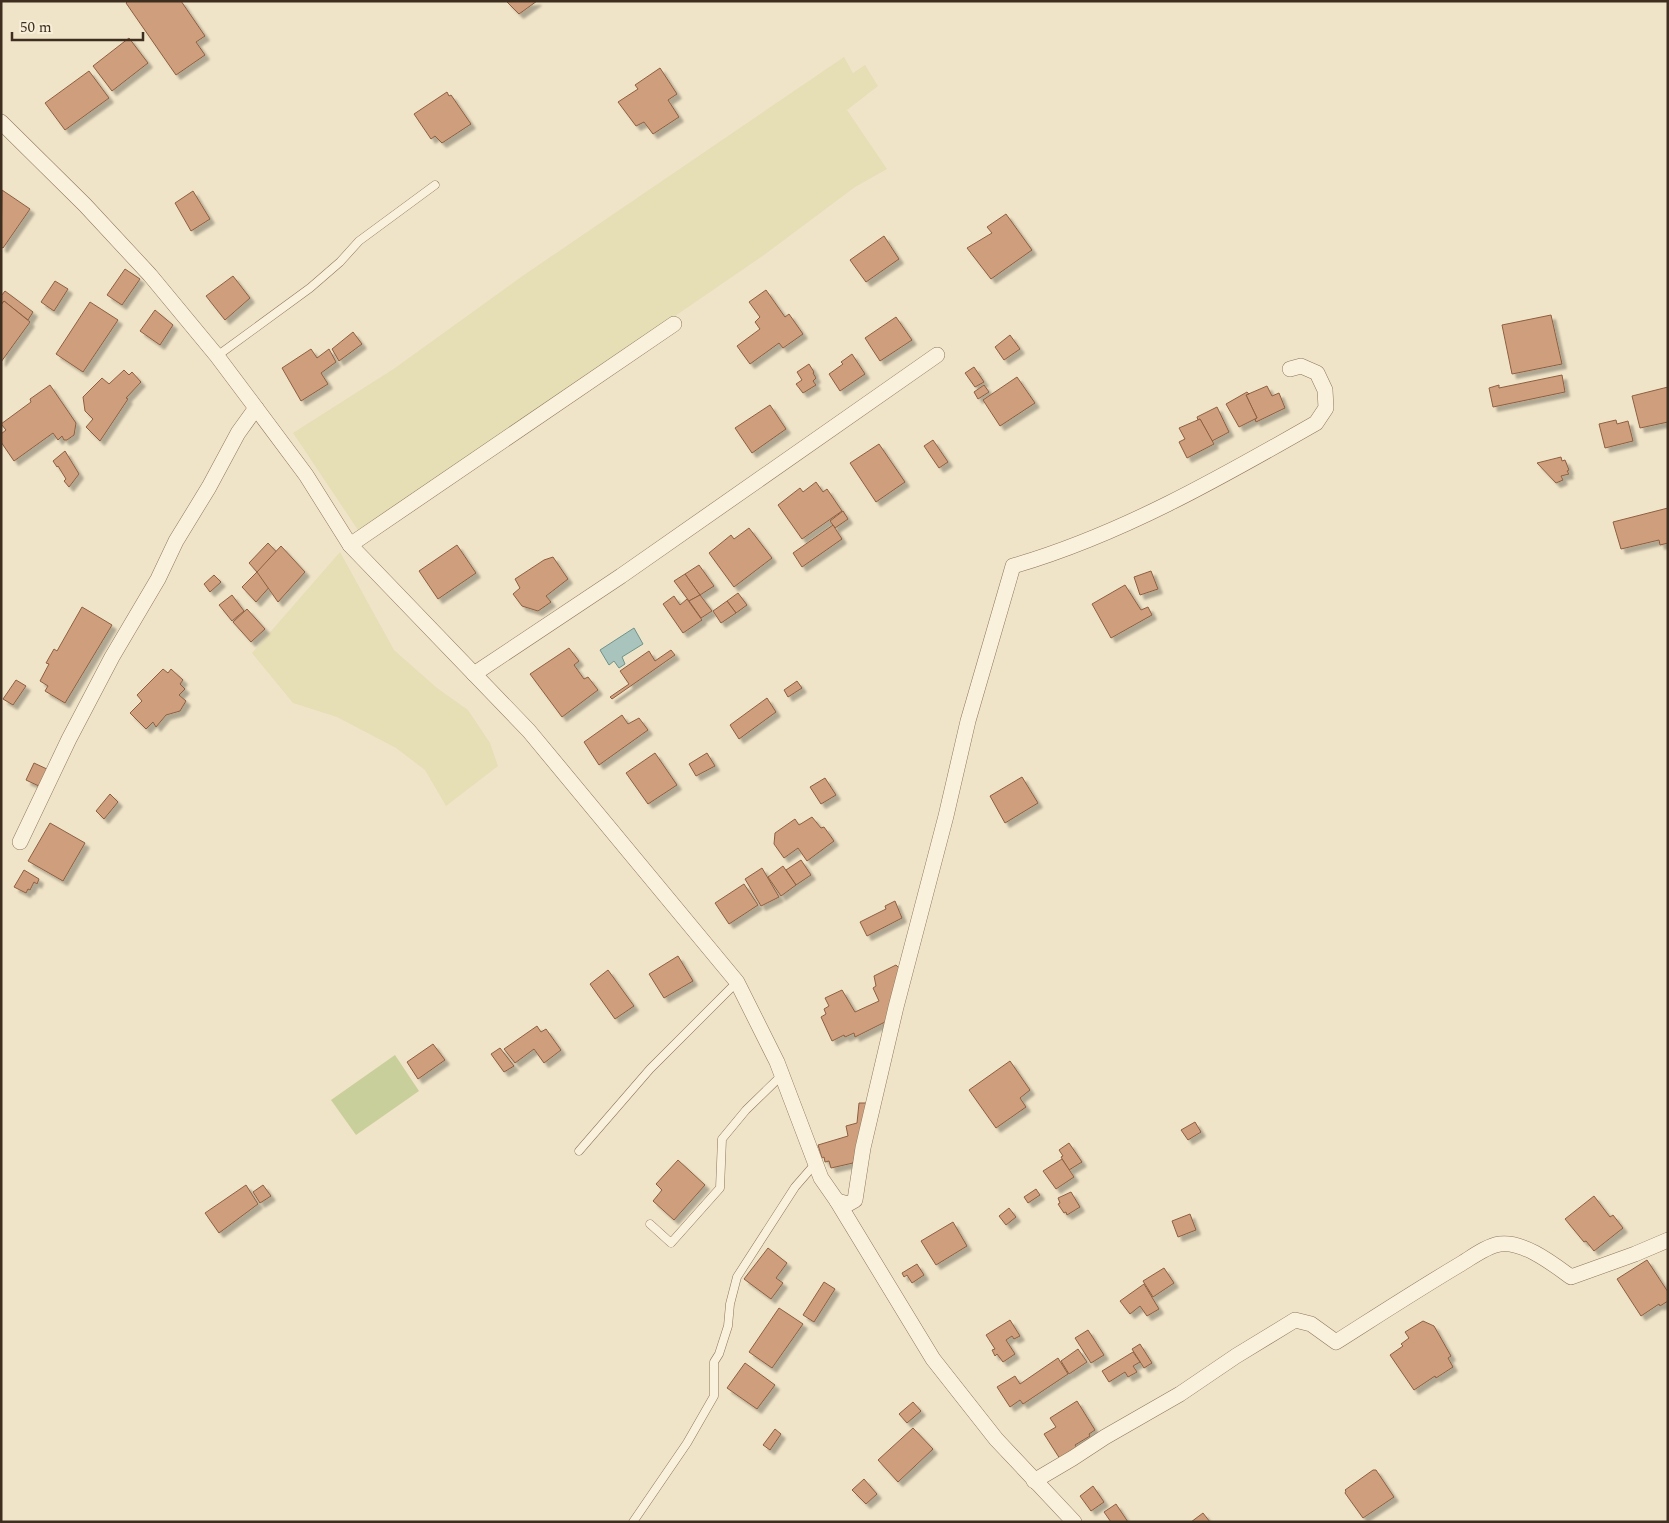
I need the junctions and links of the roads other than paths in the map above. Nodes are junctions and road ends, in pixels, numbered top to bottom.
1 (1, 122) edge
2 (435, 185) dead end
3 (674, 324) dead end
4 (937, 355) dead end
5 (217, 356) junction
6 (1290, 369) dead end
7 (256, 408) junction
8 (350, 545) junction
9 (474, 674) junction
10 (20, 842) dead end
11 (737, 982) junction
12 (782, 1075) junction
13 (579, 1151) dead end
14 (816, 1164) junction
15 (837, 1202) junction
16 (650, 1224) dead end
17 (1668, 1240) edge
18 (1034, 1481) junction
19 (633, 1522) edge
20 (1074, 1522) edge

1 - 5 street
2 - 5 lane
3 - 8 street
4 - 9 street
5 - 7 street
6 - 15 street
7 - 8 street
7 - 10 street
8 - 9 street
9 - 11 street
11 - 12 street
11 - 13 lane
12 - 14 street
12 - 16 lane
14 - 15 street
14 - 19 lane
15 - 18 street
17 - 18 street
18 - 20 street

